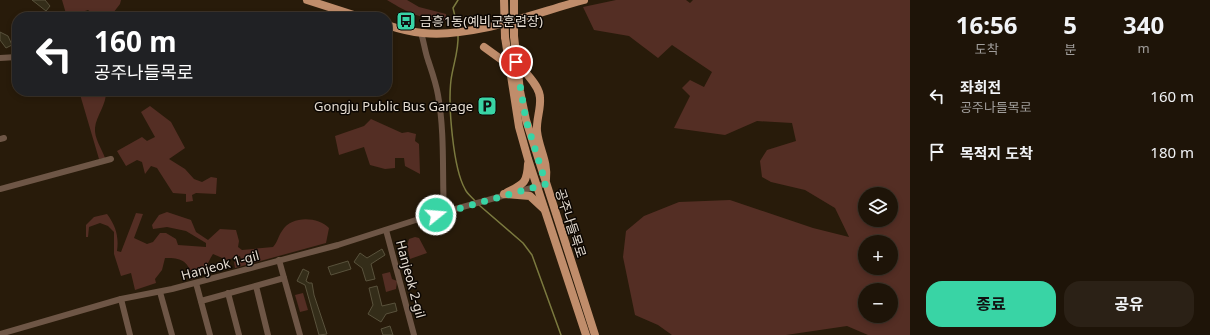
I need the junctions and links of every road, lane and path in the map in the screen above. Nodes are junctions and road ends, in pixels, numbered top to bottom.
1 (307, 0) edge
2 (504, 0) edge
3 (514, 0) edge
4 (584, 0) edge
5 (344, 12) edge
6 (392, 26) edge
7 (422, 33) junction
8 (484, 47) dead end
9 (12, 57) edge
10 (0, 58) edge
11 (502, 60) dead end
12 (527, 74) dead end
13 (111, 160) dead end
14 (528, 160) junction
15 (542, 185) junction
16 (0, 190) edge
17 (504, 194) junction
18 (444, 212) junction
19 (546, 212) junction
20 (386, 230) junction
21 (279, 260) junction
22 (284, 278) junction
23 (196, 283) junction
24 (256, 286) junction
25 (160, 292) junction
26 (228, 293) junction
27 (121, 300) junction
28 (201, 301) junction
29 (0, 334) edge
30 (130, 335) edge
31 (172, 335) edge
32 (210, 335) edge
33 (239, 335) edge
34 (268, 335) edge
35 (300, 335) edge
36 (414, 335) edge
37 (586, 335) edge
38 (595, 335) edge

1 - 5 main road
2 - 14 main road, 공주나들목로, bridge
3 - 15 main road, 공주나들목로, bridge
4 - 7 main road
6 - 7 main road
7 - 18 street
8 - 11 main road
9 - 10 street
12 - 15 main road
13 - 16 street
14 - 15 main road, 공주나들목로
14 - 17 main road
15 - 17 street, Hanjeok 1-gil
15 - 19 main road, 공주나들목로
15 - 38 main road, 공주나들목로
17 - 18 street, Hanjeok 1-gil
17 - 19 main road
18 - 20 street, Hanjeok 1-gil
19 - 37 main road, 공주나들목로
20 - 21 street, Hanjeok 1-gil
20 - 36 street, Hanjeok 2-gil
21 - 22 street
21 - 23 street, Hanjeok 1-gil
22 - 24 street
22 - 35 street
23 - 25 street, Hanjeok 1-gil
23 - 28 street
24 - 26 street
24 - 34 street
25 - 27 street, Hanjeok 1-gil
25 - 31 street
26 - 28 street
26 - 33 street
27 - 29 street, Hanjeok 1-gil
27 - 30 street
28 - 32 street

